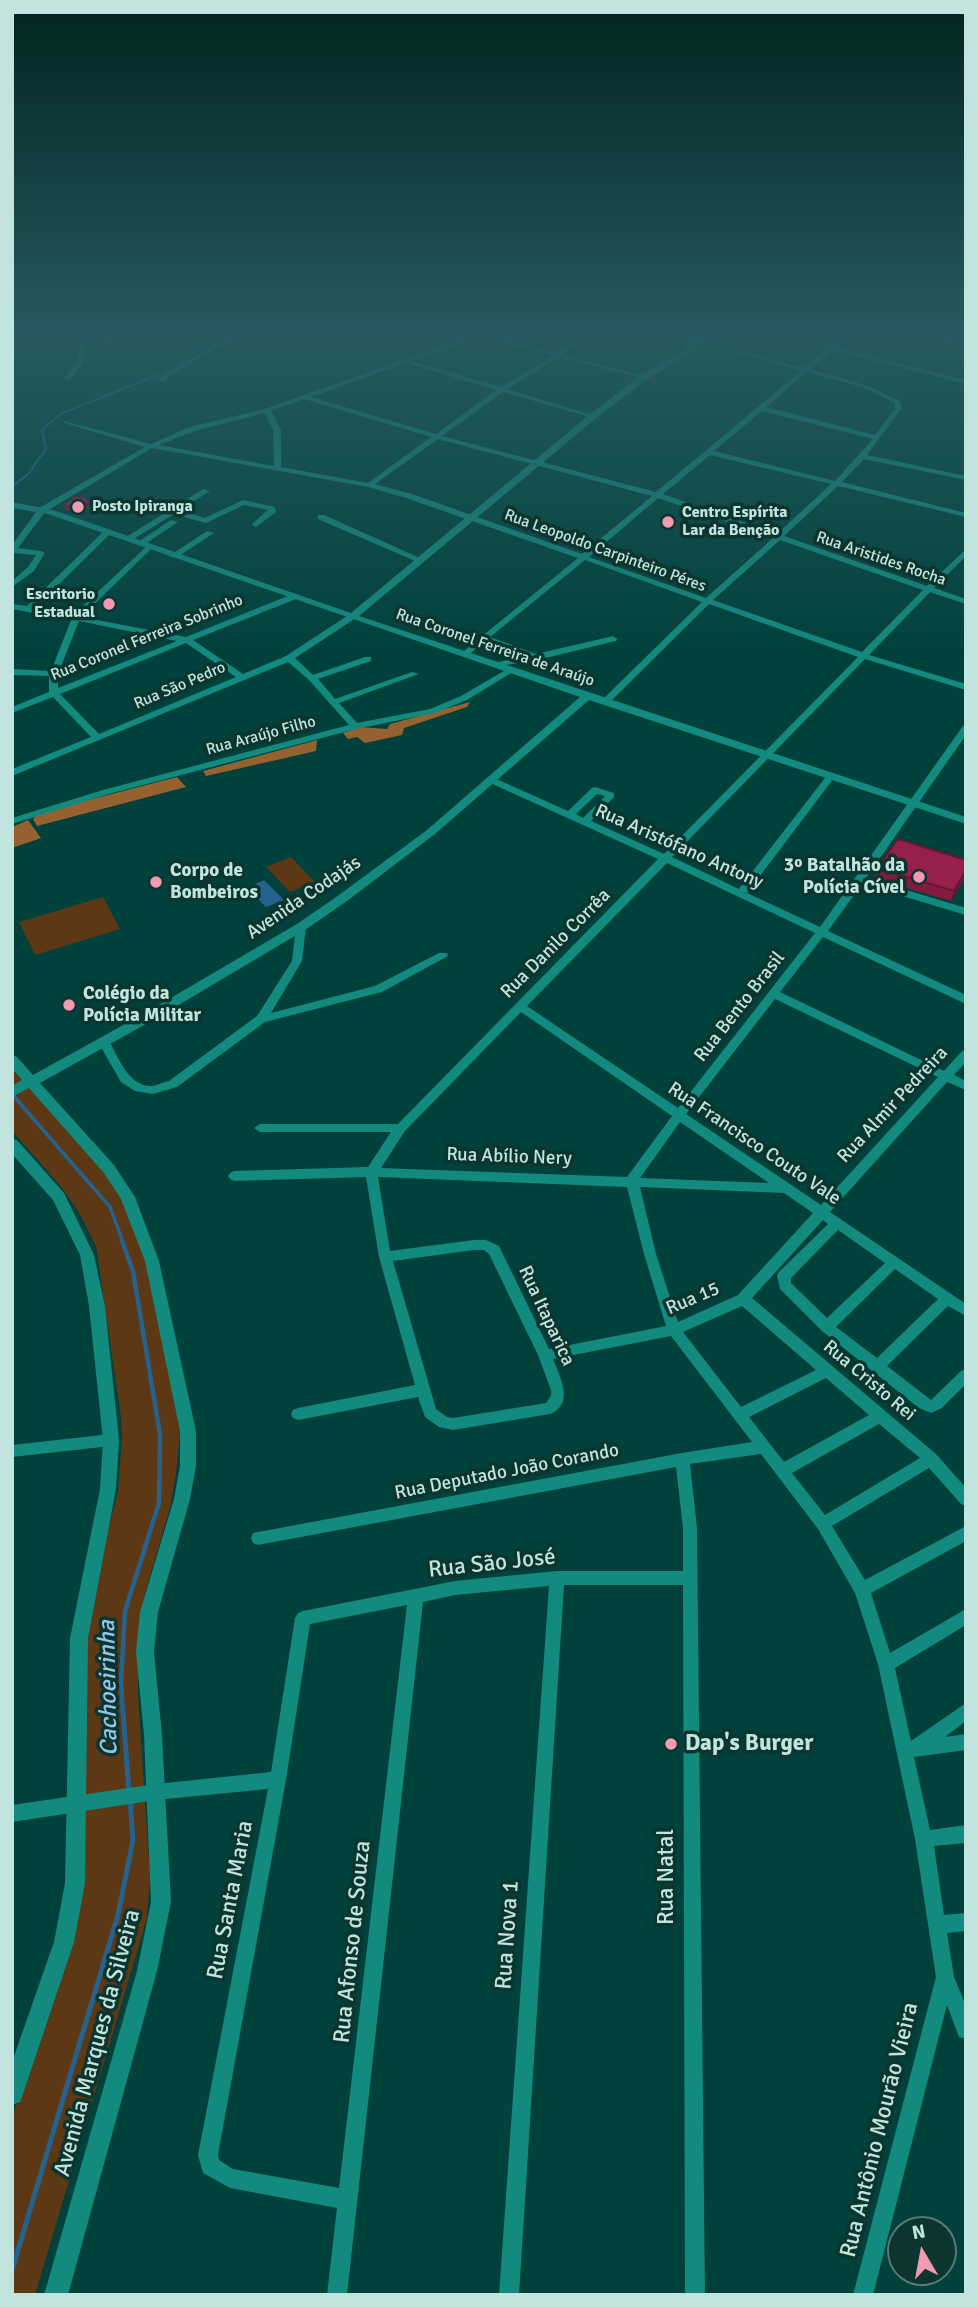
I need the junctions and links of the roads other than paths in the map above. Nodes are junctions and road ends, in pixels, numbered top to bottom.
1 (139, 443) edge
2 (159, 443) edge
3 (277, 443) edge
4 (426, 443) edge
5 (461, 443) edge
6 (561, 443) edge
7 (719, 443) edge
8 (874, 443) edge
9 (151, 446) junction
10 (708, 452) junction
11 (864, 457) junction
12 (537, 462) junction
13 (966, 468) edge
14 (277, 470) junction
15 (962, 477) edge
16 (369, 485) junction
17 (836, 485) junction
18 (206, 491) dead end
19 (657, 495) junction
20 (63, 497) junction
21 (13, 506) edge
22 (29, 507) junction
23 (42, 510) junction
24 (174, 511) junction
25 (966, 515) edge
26 (321, 517) dead end
27 (470, 517) junction
28 (174, 522) dead end
29 (256, 525) dead end
30 (107, 533) junction
31 (210, 533) dead end
32 (779, 538) junction
33 (127, 540) junction
34 (143, 546) junction
35 (13, 550) edge
36 (966, 551) edge
37 (173, 556) junction
38 (584, 557) junction
39 (418, 559) junction
40 (12, 585) edge
41 (929, 591) junction
42 (293, 597) junction
43 (708, 602) junction
44 (966, 602) edge
45 (12, 606) edge
46 (30, 608) junction
47 (353, 616) junction
48 (76, 617) junction
49 (484, 638) junction
50 (613, 639) dead end
51 (187, 640) junction
52 (463, 655) junction
53 (864, 656) junction
54 (537, 657) junction
55 (289, 658) junction
56 (368, 659) dead end
57 (498, 665) junction
58 (512, 670) junction
59 (12, 672) edge
60 (54, 674) junction
61 (415, 674) dead end
62 (242, 677) junction
63 (312, 678) junction
64 (966, 687) edge
65 (53, 692) junction
66 (588, 696) junction
67 (334, 702) junction
68 (604, 702) junction
69 (12, 710) edge
70 (355, 726) junction
71 (966, 728) edge
72 (98, 738) junction
73 (765, 754) junction
74 (12, 773) edge
75 (831, 776) junction
76 (491, 780) junction
77 (911, 803) junction
78 (569, 816) junction
79 (12, 821) edge
80 (966, 821) edge
81 (584, 823) junction
82 (667, 859) junction
83 (861, 880) junction
84 (741, 894) junction
85 (966, 912) edge
86 (301, 926) junction
87 (821, 932) junction
88 (443, 956) dead end
89 (773, 993) junction
90 (966, 1000) edge
91 (520, 1007) junction
92 (261, 1019) junction
93 (104, 1042) junction
94 (966, 1054) edge
95 (12, 1060) edge
96 (945, 1076) junction
97 (966, 1086) edge
98 (22, 1087) edge
99 (677, 1115) junction
100 (260, 1128) dead end
101 (401, 1128) junction
102 (12, 1144) edge
103 (370, 1172) junction
104 (234, 1176) dead end
105 (632, 1180) junction
106 (783, 1188) junction
107 (820, 1213) junction
108 (836, 1224) junction
109 (385, 1257) junction
110 (893, 1263) junction
111 (947, 1298) junction
112 (743, 1299) junction
113 (966, 1311) edge
114 (827, 1327) junction
115 (674, 1330) junction
116 (545, 1355) junction
117 (877, 1367) junction
118 (827, 1371) junction
119 (966, 1375) edge
120 (422, 1390) junction
121 (298, 1414) dead end
122 (739, 1415) junction
123 (880, 1416) junction
124 (111, 1440) junction
125 (764, 1447) junction
126 (12, 1451) edge
127 (682, 1459) junction
128 (931, 1459) junction
129 (782, 1471) junction
130 (966, 1499) edge
131 (823, 1524) junction
132 (966, 1533) edge
133 (258, 1538) dead end
134 (557, 1578) junction
135 (690, 1578) junction
136 (862, 1590) junction
137 (416, 1595) junction
138 (966, 1616) edge
139 (303, 1618) joint
140 (886, 1664) junction
141 (966, 1711) edge
142 (966, 1742) edge
143 (910, 1748) junction
144 (278, 1780) junction
145 (151, 1793) junction
146 (81, 1805) junction
147 (12, 1814) edge
148 (966, 1834) edge
149 (924, 1839) junction
150 (966, 1922) edge
151 (938, 1925) junction
152 (945, 1977) junction
153 (965, 2028) edge
154 (12, 2094) edge
155 (349, 2200) junction
156 (55, 2295) edge
157 (337, 2295) edge
158 (509, 2295) edge
159 (695, 2295) edge
160 (863, 2295) edge

1 - 9 street, Rua Leopoldo Carpinteiro Péres
2 - 9 street
3 - 14 street
4 - 16 street
5 - 12 street, Rua Aristides Rocha
6 - 12 street
7 - 10 street
8 - 11 street
9 - 14 street, Rua Leopoldo Carpinteiro Péres
9 - 20 street
10 - 17 street
10 - 19 street
11 - 15 street
11 - 17 street
12 - 19 street, Rua Aristides Rocha
12 - 27 street
13 - 15 street
14 - 16 street, Rua Leopoldo Carpinteiro Péres
16 - 27 street, Rua Leopoldo Carpinteiro Péres
17 - 25 street
17 - 32 street
18 - 24 street
19 - 32 street, Rua Aristides Rocha
19 - 38 street
20 - 22 street
20 - 23 street
21 - 22 street, Rua Coronel Ferreira de Araújo
22 - 23 street, Rua Coronel Ferreira de Araújo
23 - 30 street, Rua Coronel Ferreira de Araújo
23 - 35 street
24 - 29 street
24 - 33 street
26 - 39 street
27 - 38 street, Rua Leopoldo Carpinteiro Péres
27 - 39 street
28 - 34 street
30 - 33 street, Rua Coronel Ferreira de Araújo
30 - 46 street
31 - 37 street
32 - 41 street, Rua Aristides Rocha
32 - 43 street
33 - 34 street, Rua Coronel Ferreira de Araújo
34 - 37 street, Rua Coronel Ferreira de Araújo
34 - 48 street
35 - 40 street
36 - 41 street, Rua Danilo Corrêa
37 - 42 street, Rua Coronel Ferreira de Araújo
38 - 43 street, Rua Leopoldo Carpinteiro Péres
38 - 49 street
39 - 47 street
41 - 44 street, Rua Aristides Rocha
41 - 53 street, Rua Danilo Corrêa
42 - 47 street, Rua Coronel Ferreira de Araújo
42 - 51 street, Rua Coronel Ferreira Sobrinho
43 - 53 street, Rua Leopoldo Carpinteiro Péres
43 - 68 street
45 - 46 street
46 - 48 street
47 - 52 street, Rua Coronel Ferreira de Araújo
47 - 55 street, Rua São Pedro
48 - 51 street
48 - 60 street
49 - 52 street
49 - 54 street
50 - 54 street
51 - 62 street
51 - 65 street, Rua Coronel Ferreira Sobrinho
52 - 57 street, Rua Coronel Ferreira de Araújo
53 - 64 street, Rua Leopoldo Carpinteiro Péres
53 - 73 street, Rua Danilo Corrêa
54 - 57 street
55 - 62 street, Rua São Pedro
55 - 63 street
56 - 63 street
57 - 58 street, Rua Coronel Ferreira de Araújo
58 - 66 street, Rua Coronel Ferreira de Araújo
58 - 70 street, Rua Araújo Filho
59 - 60 street
60 - 65 street
61 - 67 street
62 - 72 street, Rua São Pedro
63 - 67 street
65 - 69 street, Rua Coronel Ferreira Sobrinho
65 - 72 street
66 - 68 street, Rua Coronel Ferreira de Araújo
66 - 76 street, Avenida Codajás
67 - 70 street
68 - 73 street, Rua Coronel Ferreira de Araújo
70 - 79 street, Rua Araújo Filho
71 - 77 street, Rua Bento Brasil
72 - 74 street, Rua São Pedro
73 - 75 street, Rua Coronel Ferreira de Araújo
73 - 82 street, Rua Danilo Corrêa
75 - 77 street, Rua Coronel Ferreira de Araújo
75 - 84 street
76 - 78 street, Rua Aristófano Antony
76 - 86 street, Avenida Codajás
77 - 80 street, Rua Coronel Ferreira de Araújo
77 - 83 street, Rua Bento Brasil
78 - 81 street, Rua Aristófano Antony
78 - 81 street
81 - 82 street, Rua Aristófano Antony
82 - 84 street, Rua Aristófano Antony
82 - 91 street, Rua Danilo Corrêa
83 - 85 street
83 - 87 street, Rua Bento Brasil
84 - 87 street, Rua Aristófano Antony
86 - 92 street
86 - 93 street, Avenida Codajás
87 - 89 street, Rua Bento Brasil
87 - 90 street, Rua Aristófano Antony
88 - 92 street
89 - 96 street
89 - 99 street, Rua Bento Brasil
91 - 99 street, Rua Francisco Couto Vale
91 - 101 street, Rua Danilo Corrêa
92 - 93 street
93 - 98 street, Avenida Codajás
94 - 96 street, Rua Almir Pedreira
95 - 98 street, Avenida Marques da Silveira
96 - 97 street
96 - 107 street, Rua Almir Pedreira
98 - 145 street, Avenida Marques da Silveira
99 - 105 street, Rua Bento Brasil
99 - 106 street, Rua Francisco Couto Vale
100 - 101 street
101 - 103 street, Rua Danilo Corrêa
102 - 124 street
103 - 104 street, Rua Abílio Nery
103 - 105 street, Rua Abílio Nery
103 - 109 street
105 - 106 street, Rua Abílio Nery
105 - 115 street
106 - 107 street, Rua Francisco Couto Vale
107 - 108 street, Rua Francisco Couto Vale
107 - 112 street, Rua 15
108 - 110 street, Rua Francisco Couto Vale
108 - 114 street
109 - 116 street, Rua Itaparica
109 - 120 street
110 - 111 street, Rua Francisco Couto Vale
110 - 114 street
111 - 113 street, Rua Francisco Couto Vale
111 - 117 street
112 - 115 street, Rua 15
112 - 118 street, Rua Cristo Rei
114 - 117 street
115 - 116 street, Rua 15
115 - 122 street, Rua Antônio Mourão Vieira
116 - 120 street, Rua Itaparica
117 - 119 street
118 - 122 street
118 - 123 street, Rua Cristo Rei
120 - 121 street
122 - 125 street, Rua Antônio Mourão Vieira
123 - 128 street, Rua Cristo Rei
123 - 129 street
124 - 126 street
124 - 146 street
125 - 127 street, Rua Deputado João Corando
125 - 129 street, Rua Antônio Mourão Vieira
127 - 133 street, Rua Deputado João Corando
127 - 135 street, Rua Natal
128 - 130 street, Rua Cristo Rei
128 - 131 street
129 - 131 street, Rua Antônio Mourão Vieira
131 - 136 street, Rua Antônio Mourão Vieira
132 - 136 street
134 - 135 street, Rua São José
134 - 137 street, Rua São José
134 - 158 street, Rua Nova 1
135 - 159 street, Rua Natal
136 - 140 street, Rua Antônio Mourão Vieira
137 - 139 street, Rua São José
137 - 155 street, Rua Afonso de Souza
138 - 140 street
139 - 144 street, Rua Santa Maria
140 - 143 street, Rua Antônio Mourão Vieira
141 - 143 street
142 - 143 street
143 - 149 street, Rua Antônio Mourão Vieira
144 - 145 street
144 - 155 street, Rua Santa Maria
145 - 146 street
145 - 156 street, Avenida Marques da Silveira
146 - 147 street
146 - 154 street
148 - 149 street
149 - 151 street, Rua Antônio Mourão Vieira
150 - 151 street
151 - 152 street, Rua Antônio Mourão Vieira
152 - 153 street, Rua Antônio Mourão Vieira
152 - 160 street, Rua Antônio Mourão Vieira
155 - 157 street, Rua Afonso de Souza

